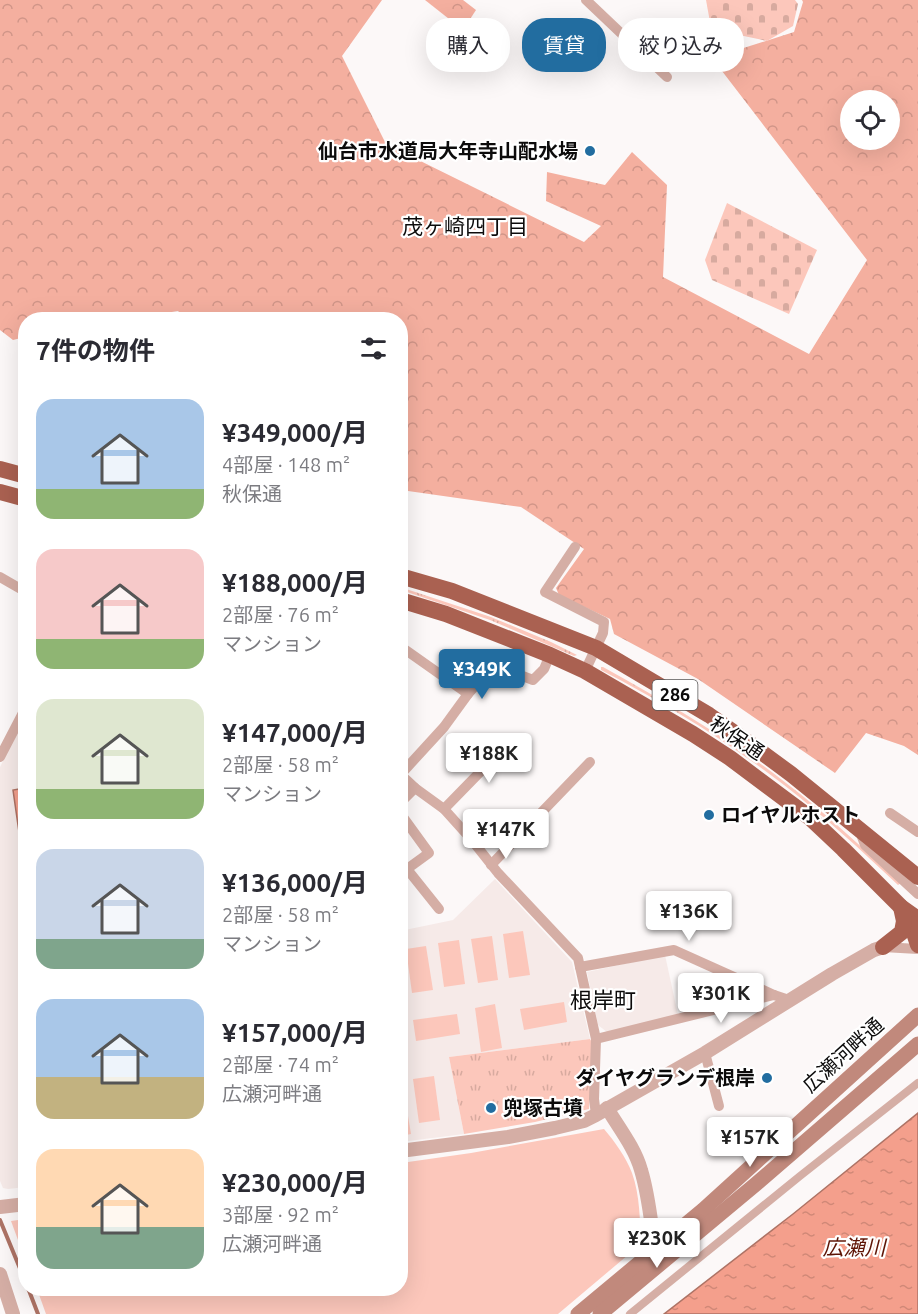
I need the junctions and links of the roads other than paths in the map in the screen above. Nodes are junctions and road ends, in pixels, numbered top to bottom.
1 (586, 0) edge
2 (667, 77) dead end
3 (0, 469) edge
4 (18, 474) edge
5 (0, 492) edge
6 (18, 497) edge
7 (575, 547) dead end
8 (0, 577) edge
9 (408, 578) edge
10 (18, 587) edge
11 (408, 602) edge
12 (596, 648) junction
13 (408, 652) edge
14 (550, 655) junction
15 (585, 671) junction
16 (468, 694) junction
17 (18, 722) edge
18 (470, 751) dead end
19 (0, 757) edge
20 (590, 762) dead end
21 (408, 766) edge
22 (408, 781) edge
23 (415, 788) junction
24 (408, 795) edge
25 (444, 809) junction
26 (890, 813) dead end
27 (408, 824) edge
28 (918, 832) edge
29 (491, 865) junction
30 (408, 868) edge
31 (408, 870) edge
32 (914, 886) edge
33 (901, 907) junction
34 (439, 909) dead end
35 (918, 919) edge
36 (883, 947) junction
37 (918, 947) edge
38 (580, 967) junction
39 (774, 995) junction
40 (789, 1000) junction
41 (918, 1016) edge
42 (596, 1039) junction
43 (918, 1044) edge
44 (705, 1053) junction
45 (918, 1083) edge
46 (719, 1106) dead end
47 (602, 1112) junction
48 (408, 1150) edge
49 (18, 1205) edge
50 (3, 1207) edge
51 (655, 1249) junction
52 (0, 1274) edge
53 (13, 1314) edge
54 (578, 1314) edge
55 (600, 1314) edge
56 (630, 1314) edge

1 - 2 street
3 - 4 highway
5 - 6 highway
7 - 12 street
8 - 10 street
9 - 12 highway, 秋保通 / 286
11 - 14 highway, 秋保通 / 286
12 - 15 street
12 - 32 highway, 秋保通 / 286
13 - 16 street
14 - 15 highway, 秋保通 / 286
14 - 16 street
15 - 33 highway, 秋保通 / 286
16 - 21 street
17 - 19 street
18 - 25 street
20 - 29 street
22 - 23 street
23 - 24 street
23 - 25 street
25 - 29 street
26 - 28 street
27 - 30 street
29 - 38 street
31 - 34 street
33 - 35 highway, 秋保通 / 286
33 - 36 highway
33 - 37 highway
36 - 37 street
36 - 40 street
38 - 39 street
38 - 42 street
39 - 40 street
39 - 42 street
40 - 44 street
41 - 51 main road, 広瀬河畔通
42 - 47 street
43 - 55 main road, 広瀬河畔通
44 - 46 street
44 - 47 street
45 - 56 street
47 - 48 street
47 - 51 street
49 - 50 street
51 - 54 main road, 広瀬河畔通
52 - 53 street

